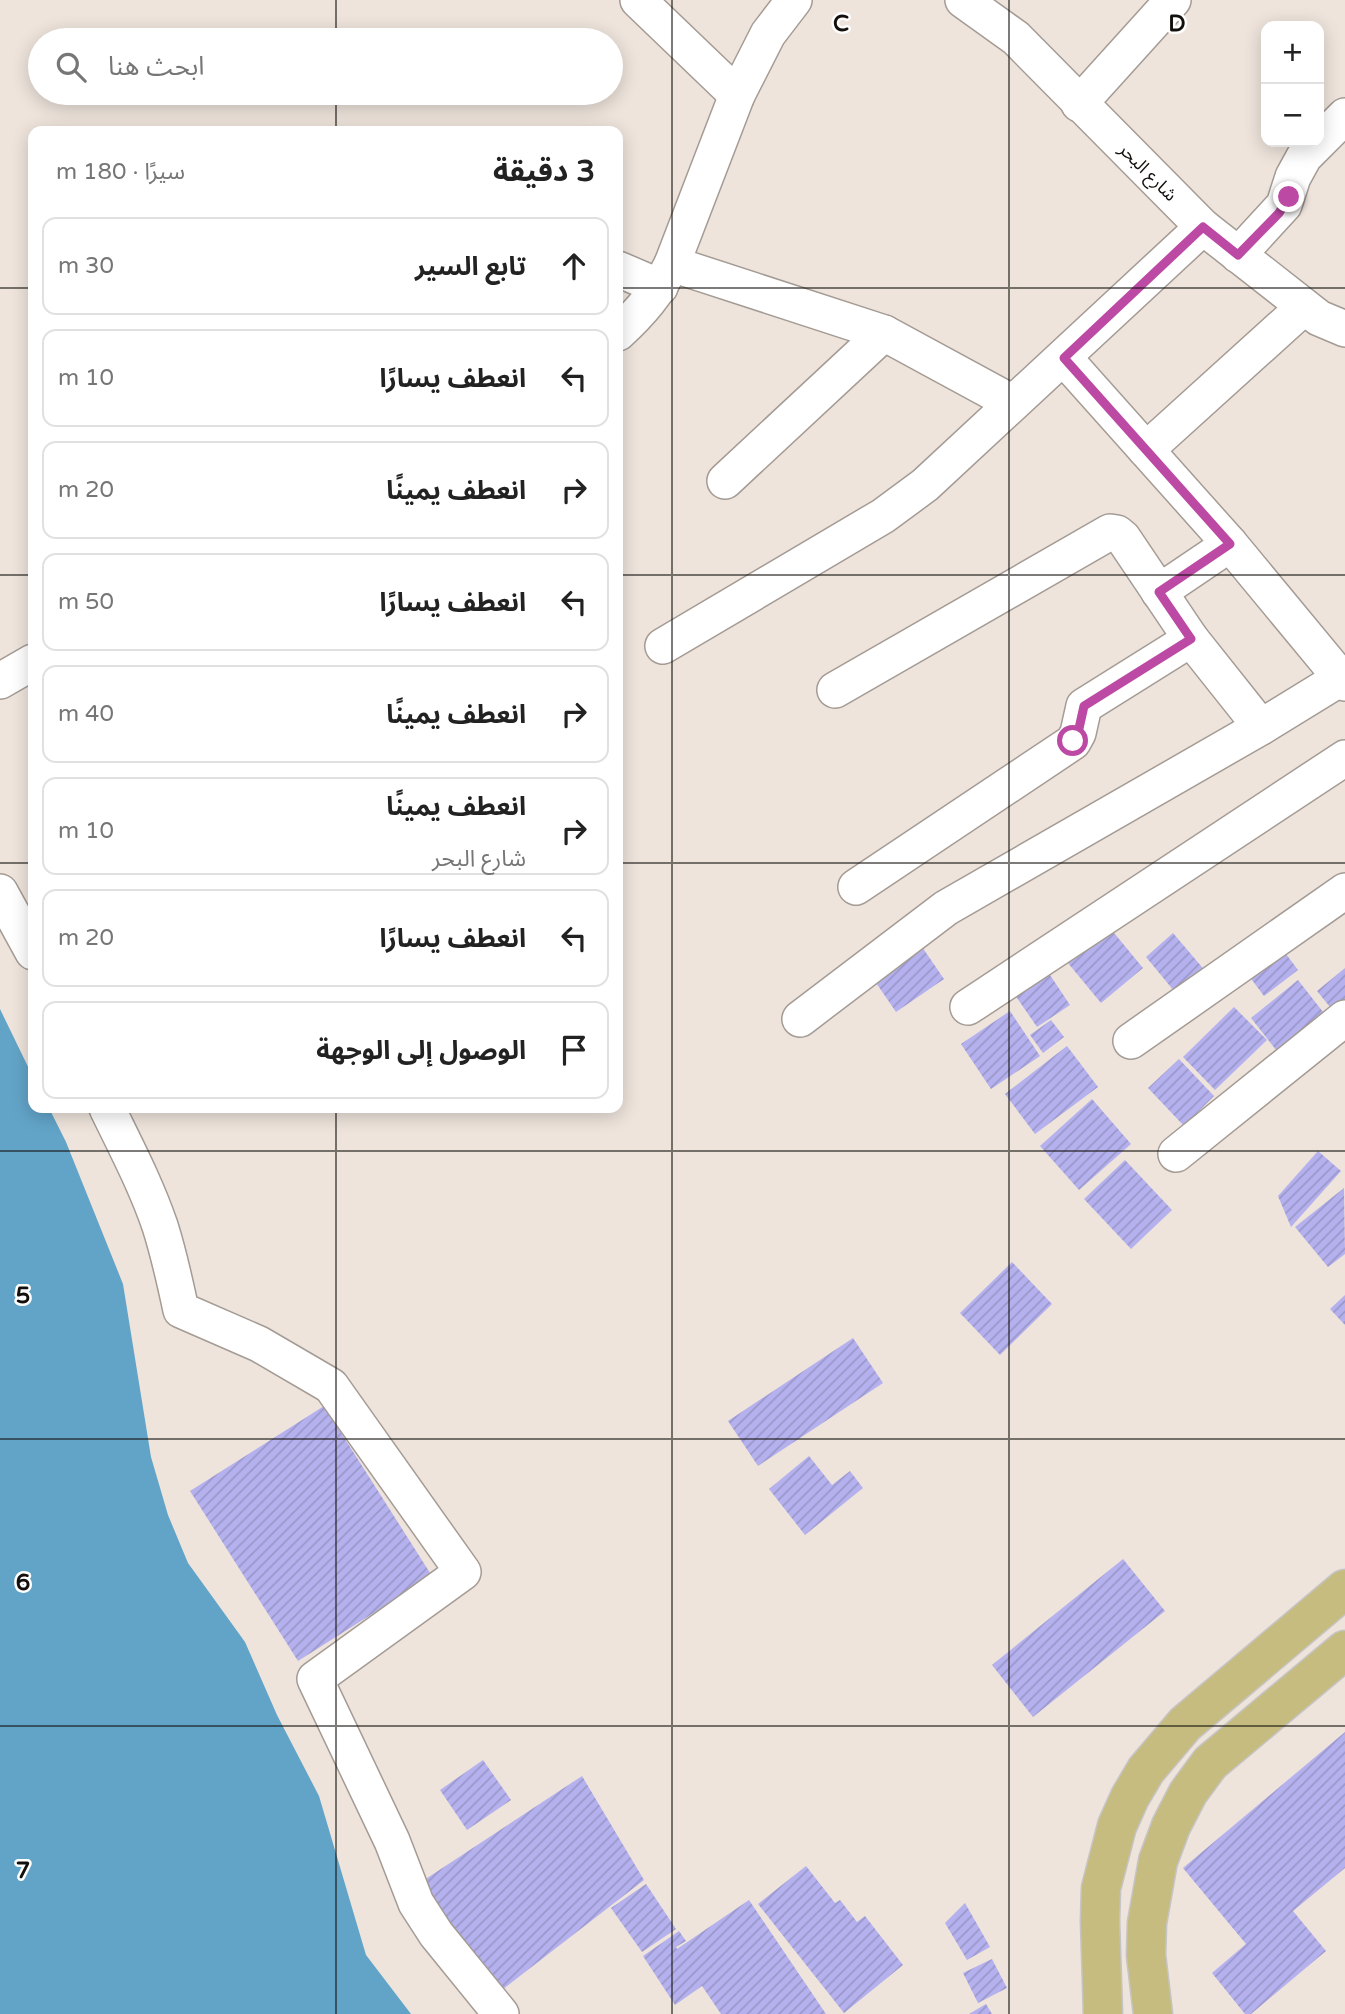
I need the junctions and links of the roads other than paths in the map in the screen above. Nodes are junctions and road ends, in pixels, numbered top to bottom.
1 (638, 0) edge
2 (794, 0) edge
3 (963, 0) edge
4 (1173, 0) edge
5 (737, 95) junction
6 (1079, 104) junction
7 (1345, 116) edge
8 (1203, 227) junction
9 (1238, 255) junction
10 (623, 270) edge
11 (666, 276) junction
12 (1304, 307) junction
13 (623, 328) edge
14 (1345, 329) edge
15 (884, 333) junction
16 (1064, 358) junction
17 (1013, 403) junction
18 (1146, 450) junction
19 (725, 481) dead end
20 (1230, 544) junction
21 (1159, 592) junction
22 (1191, 639) junction
23 (663, 646) dead end
24 (28, 665) edge
25 (1343, 680) edge
26 (0, 681) edge
27 (835, 690) dead end
28 (1261, 727) junction
29 (1345, 758) edge
30 (856, 887) dead end
31 (1345, 891) edge
32 (0, 892) edge
33 (28, 943) edge
34 (968, 1007) dead end
35 (800, 1018) dead end
36 (1345, 1018) edge
37 (1131, 1041) dead end
38 (109, 1113) edge
39 (1176, 1154) dead end
40 (1345, 1589) edge
41 (1345, 1650) edge
42 (501, 2014) edge
43 (1103, 2014) edge
44 (1153, 2014) edge

1 - 5 street
2 - 5 street
3 - 6 street, شارع البحر
4 - 6 street
5 - 11 street
6 - 8 street, شارع البحر
7 - 9 street
8 - 9 street, شارع البحر
8 - 16 street
9 - 12 street, شارع البحر
10 - 11 street
11 - 13 street
11 - 15 street
12 - 14 street, شارع البحر
12 - 18 street
15 - 17 street
15 - 19 street
16 - 17 street
16 - 18 street
17 - 23 street
18 - 20 street
20 - 21 street
20 - 25 street
21 - 22 street
21 - 27 street
22 - 28 street
22 - 30 street
24 - 26 street
25 - 28 street
28 - 35 street
29 - 34 street
31 - 37 street
32 - 33 street
36 - 39 street
38 - 42 street
40 - 43 highway
41 - 44 highway

